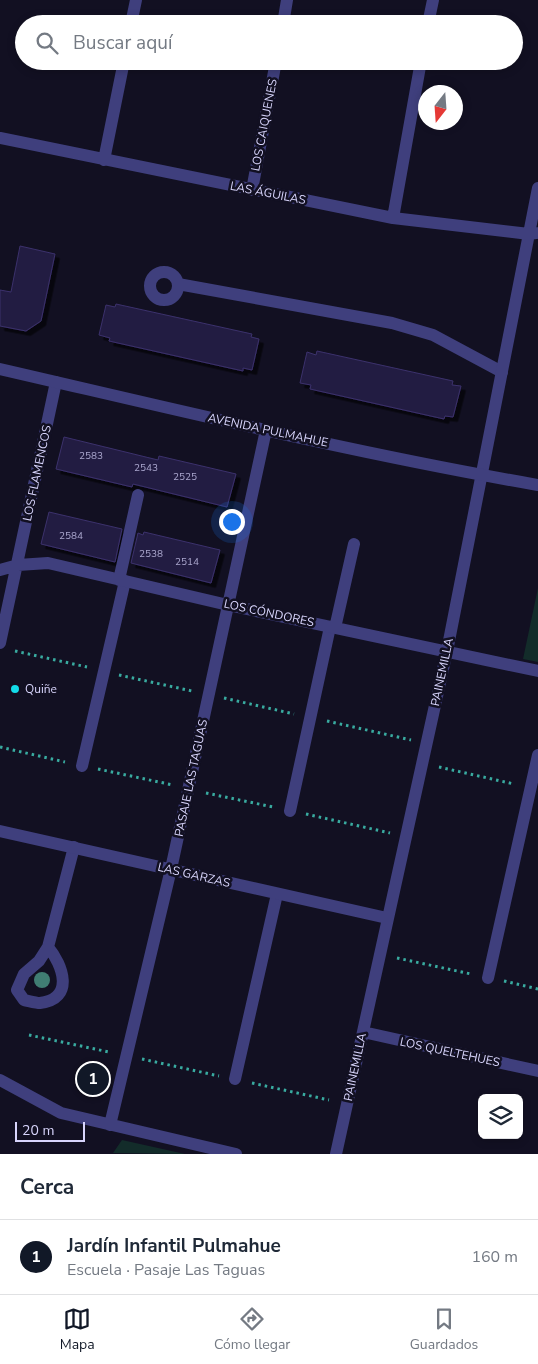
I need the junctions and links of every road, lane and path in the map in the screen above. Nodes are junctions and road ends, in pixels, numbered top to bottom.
1 (136, 0) edge
2 (287, 0) edge
3 (433, 0) edge
4 (133, 15) edge
5 (284, 15) edge
6 (430, 15) edge
7 (122, 70) edge
8 (274, 70) edge
9 (420, 70) edge
10 (0, 138) edge
11 (104, 160) junction
12 (538, 188) edge
13 (252, 190) junction
14 (393, 218) junction
15 (534, 233) edge
16 (178, 284) dead end
17 (0, 369) edge
18 (502, 372) junction
19 (56, 382) junction
20 (266, 430) junction
21 (481, 475) junction
22 (538, 485) edge
23 (138, 495) dead end
24 (354, 544) dead end
25 (18, 565) junction
26 (0, 570) edge
27 (122, 580) junction
28 (228, 605) junction
29 (333, 627) junction
30 (0, 643) edge
31 (446, 651) junction
32 (538, 671) edge
33 (538, 755) edge
34 (422, 763) junction
35 (82, 766) dead end
36 (530, 788) junction
37 (290, 811) dead end
38 (0, 831) edge
39 (74, 847) junction
40 (171, 870) junction
41 (277, 894) junction
42 (387, 918) junction
43 (48, 947) dead end
44 (380, 954) junction
45 (488, 978) junction
46 (538, 988) edge
47 (363, 1032) junction
48 (29, 1035) dead end
49 (127, 1056) junction
50 (538, 1071) edge
51 (235, 1079) junction
52 (0, 1080) edge
53 (347, 1104) junction
54 (110, 1125) junction
55 (236, 1154) edge
56 (336, 1154) edge

1 - 4 street
2 - 5 street
3 - 6 street
7 - 11 street
8 - 13 street, LOS CAIQUENES
9 - 14 street
10 - 11 street, LAS ÁGUILAS
11 - 13 street, LAS ÁGUILAS
12 - 15 street, PAINEMILLA
13 - 14 street, LAS ÁGUILAS
14 - 15 street, LAS ÁGUILAS
15 - 18 street, PAINEMILLA
16 - 18 street
17 - 19 street, AVENIDA PULMAHUE
18 - 21 street, PAINEMILLA
19 - 20 street, AVENIDA PULMAHUE
19 - 25 street, LOS FLAMENCOS
20 - 21 street, AVENIDA PULMAHUE
20 - 28 street, PASAJE LAS TAGUAS
21 - 22 street, AVENIDA PULMAHUE
21 - 31 street, PAINEMILLA
23 - 27 street
24 - 29 street
25 - 26 street, LOS CÓNDORES
25 - 27 street, LOS CÓNDORES
25 - 30 street, LOS FLAMENCOS
27 - 28 street, LOS CÓNDORES
27 - 35 street
28 - 29 street, LOS CÓNDORES
28 - 40 street, PASAJE LAS TAGUAS
29 - 31 street, LOS CÓNDORES
29 - 37 street
31 - 32 street, LOS CÓNDORES
31 - 34 street, PAINEMILLA
33 - 36 street
34 - 36 path
34 - 42 street, PAINEMILLA
36 - 45 street
38 - 39 street, LAS GARZAS
39 - 40 street, LAS GARZAS
39 - 43 street
40 - 41 street, LAS GARZAS
40 - 49 street, PASAJE LAS TAGUAS
41 - 42 street, LAS GARZAS
41 - 51 street
42 - 44 street, PAINEMILLA
44 - 45 path
44 - 47 street, PAINEMILLA
45 - 46 path
47 - 50 street, LOS QUELTEHUES
47 - 53 street, PAINEMILLA
48 - 49 path
49 - 51 path
49 - 54 street, PASAJE LAS TAGUAS
51 - 53 path
52 - 54 street
53 - 56 street, PAINEMILLA
54 - 55 street

